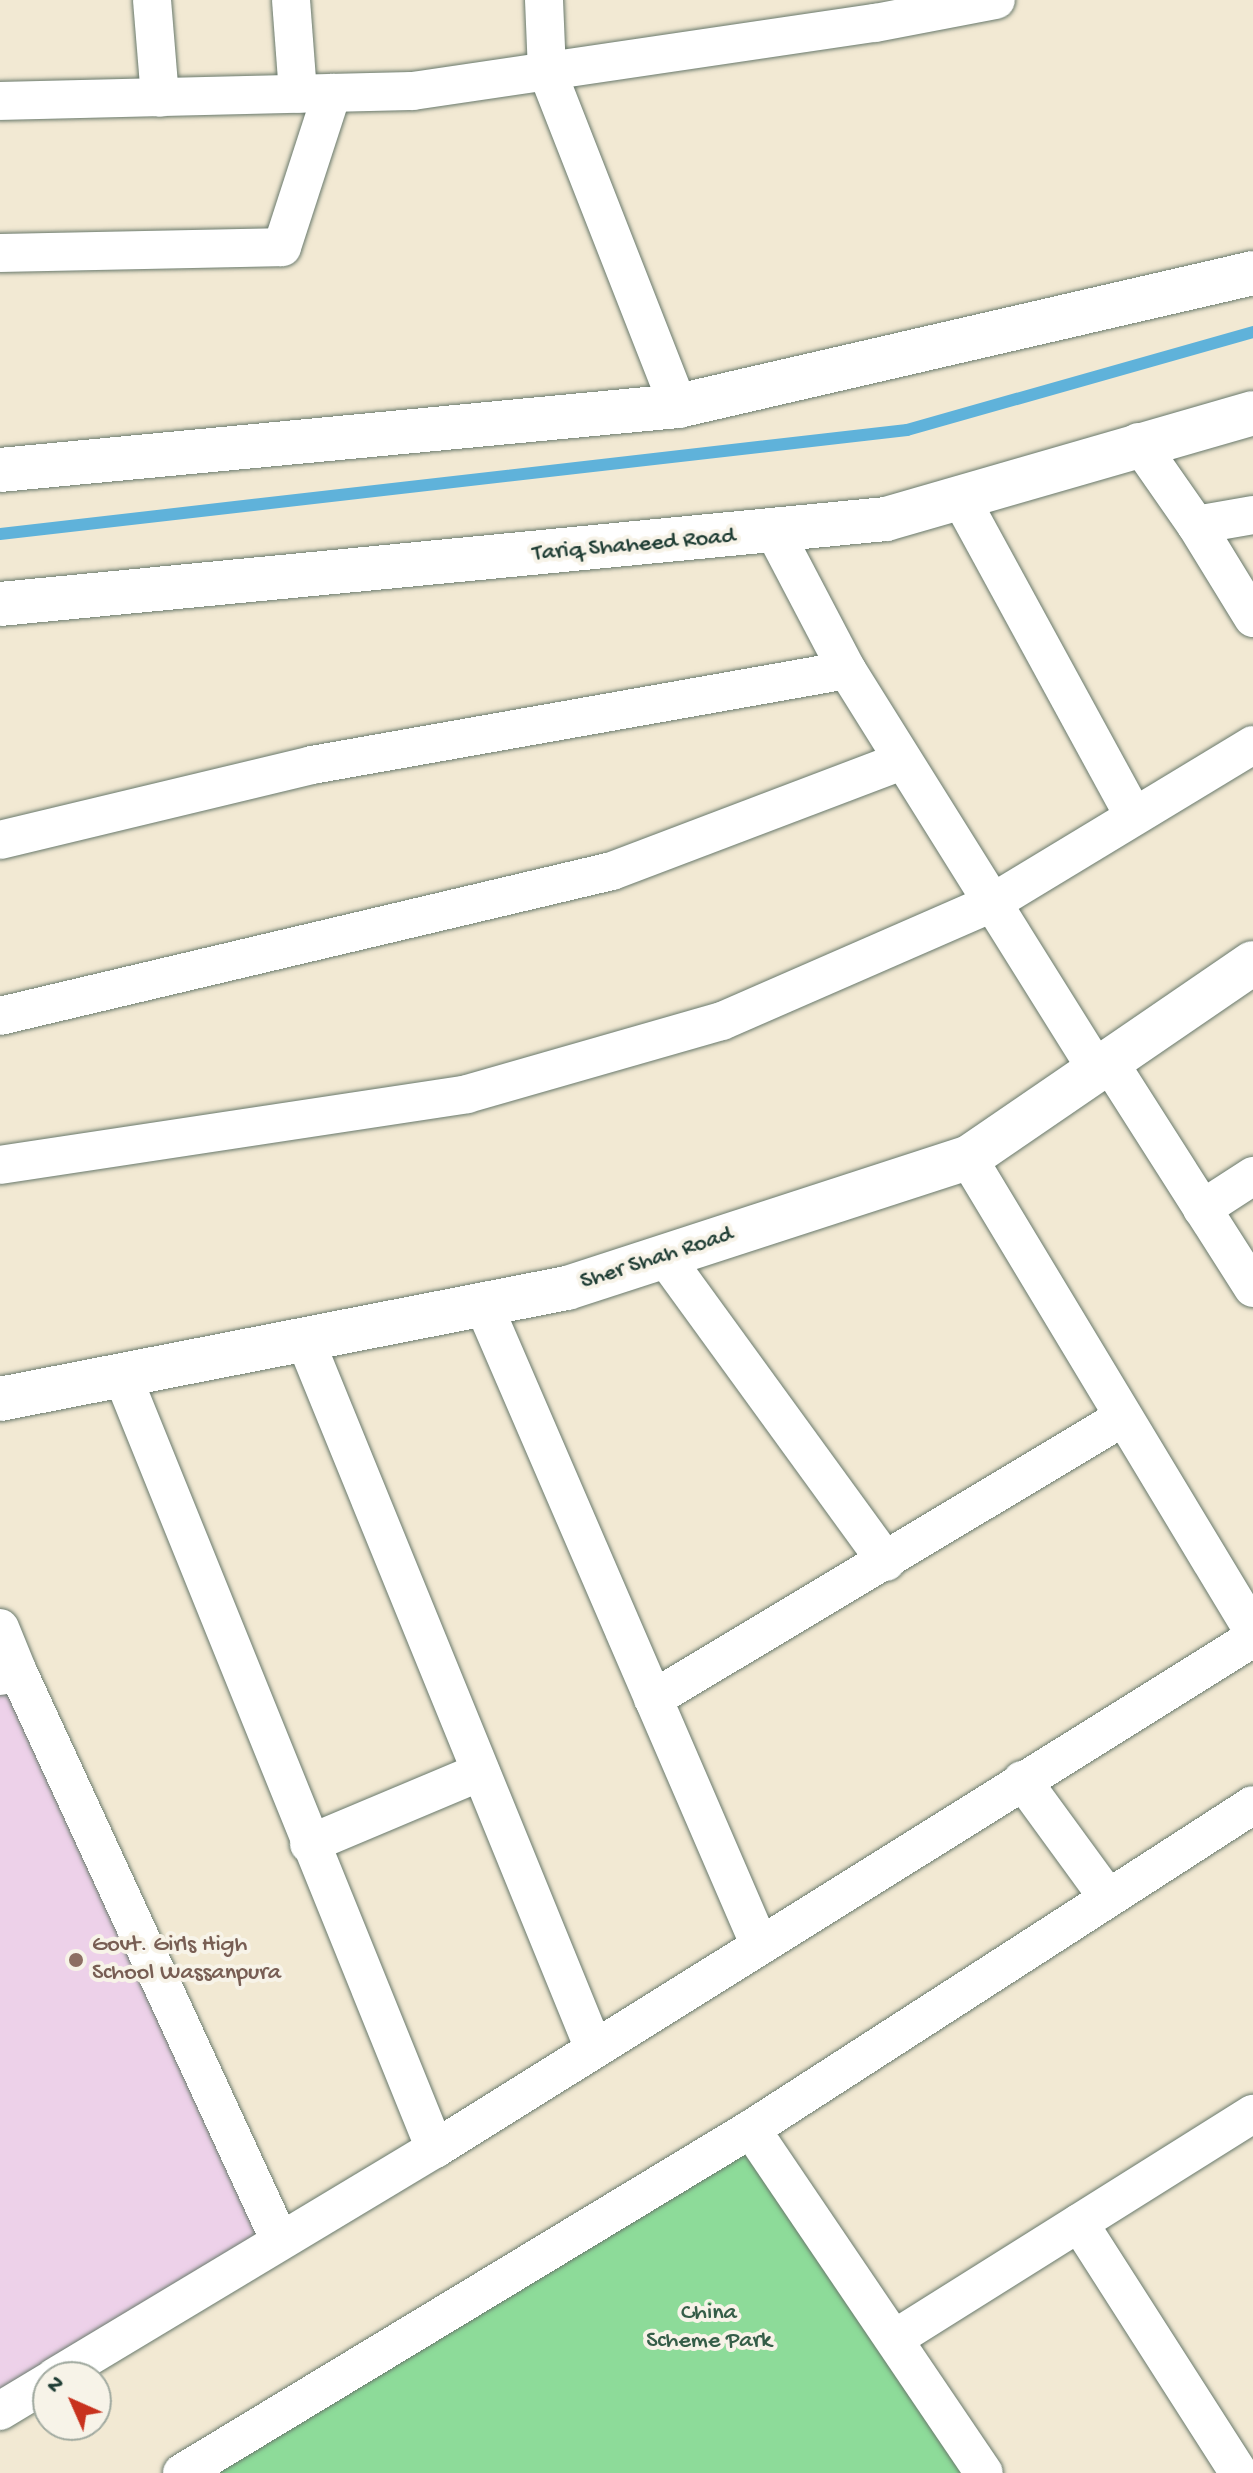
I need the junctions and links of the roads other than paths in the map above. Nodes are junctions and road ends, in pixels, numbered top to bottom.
1 (152, 0) edge
2 (291, 0) edge
3 (544, 0) edge
4 (996, 0) edge
5 (547, 71) junction
6 (315, 94) junction
7 (160, 98) junction
8 (0, 101) edge
9 (0, 253) edge
10 (1253, 273) edge
11 (678, 406) junction
12 (1253, 413) edge
13 (1138, 442) junction
14 (0, 470) edge
15 (962, 501) junction
16 (1253, 515) edge
17 (1196, 525) junction
18 (775, 533) junction
19 (0, 604) edge
20 (1253, 618) edge
21 (847, 670) junction
22 (1253, 745) edge
23 (902, 761) junction
24 (1133, 814) junction
25 (0, 840) edge
26 (992, 903) junction
27 (1253, 963) edge
28 (0, 1016) edge
29 (1103, 1066) junction
30 (968, 1158) junction
31 (0, 1165) edge
32 (1253, 1176) edge
33 (1202, 1209) junction
34 (664, 1256) junction
35 (1253, 1288) edge
36 (483, 1304) junction
37 (305, 1340) junction
38 (122, 1375) junction
39 (0, 1399) edge
40 (1122, 1418) junction
41 (886, 1562) junction
42 (0, 1628) edge
43 (1253, 1631) edge
44 (1253, 1638) edge
45 (9, 1674) edge
46 (653, 1699) junction
47 (480, 1772) junction
48 (1022, 1780) junction
49 (1253, 1805) edge
50 (309, 1844) junction
51 (1108, 1898) junction
52 (760, 1946) junction
53 (594, 2049) junction
54 (1249, 2127) edge
55 (751, 2129) junction
56 (435, 2149) junction
57 (1079, 2223) junction
58 (280, 2241) junction
59 (894, 2339) junction
60 (81, 2361) edge
61 (32, 2392) edge
62 (0, 2411) edge
63 (182, 2473) edge
64 (984, 2473) edge
65 (1239, 2473) edge

1 - 7 street
2 - 6 street
3 - 5 street
4 - 5 street
5 - 6 street
5 - 11 street
6 - 7 street
6 - 9 street
7 - 8 street
10 - 11 main road
11 - 14 main road
12 - 13 main road, Tariq Shaheed Road
13 - 15 main road, Tariq Shaheed Road
13 - 17 street
15 - 18 main road, Tariq Shaheed Road
15 - 24 street
16 - 17 street
17 - 20 street
18 - 19 main road, Tariq Shaheed Road
18 - 21 street
21 - 23 street
21 - 25 street
22 - 24 street
23 - 26 street
23 - 28 street
24 - 26 street
26 - 29 street
26 - 31 street
27 - 29 main road, Sher Shah Road
29 - 30 main road, Sher Shah Road
29 - 33 street
30 - 34 main road, Sher Shah Road
30 - 40 street
32 - 33 street
33 - 35 street
34 - 36 main road, Sher Shah Road
34 - 41 street
36 - 37 main road, Sher Shah Road
36 - 46 street
37 - 38 main road, Sher Shah Road
37 - 47 street
38 - 39 main road, Sher Shah Road
38 - 50 street
40 - 41 street
40 - 43 street
41 - 46 street
42 - 45 street
44 - 48 street
45 - 58 street
46 - 52 street
47 - 50 street
47 - 53 street
48 - 51 street
48 - 52 street
49 - 51 street
50 - 56 street
51 - 55 street
52 - 53 street
53 - 56 street
54 - 57 street
55 - 59 street
55 - 63 street
56 - 58 street
57 - 59 street
57 - 65 street
58 - 60 street
59 - 64 street
61 - 62 street

